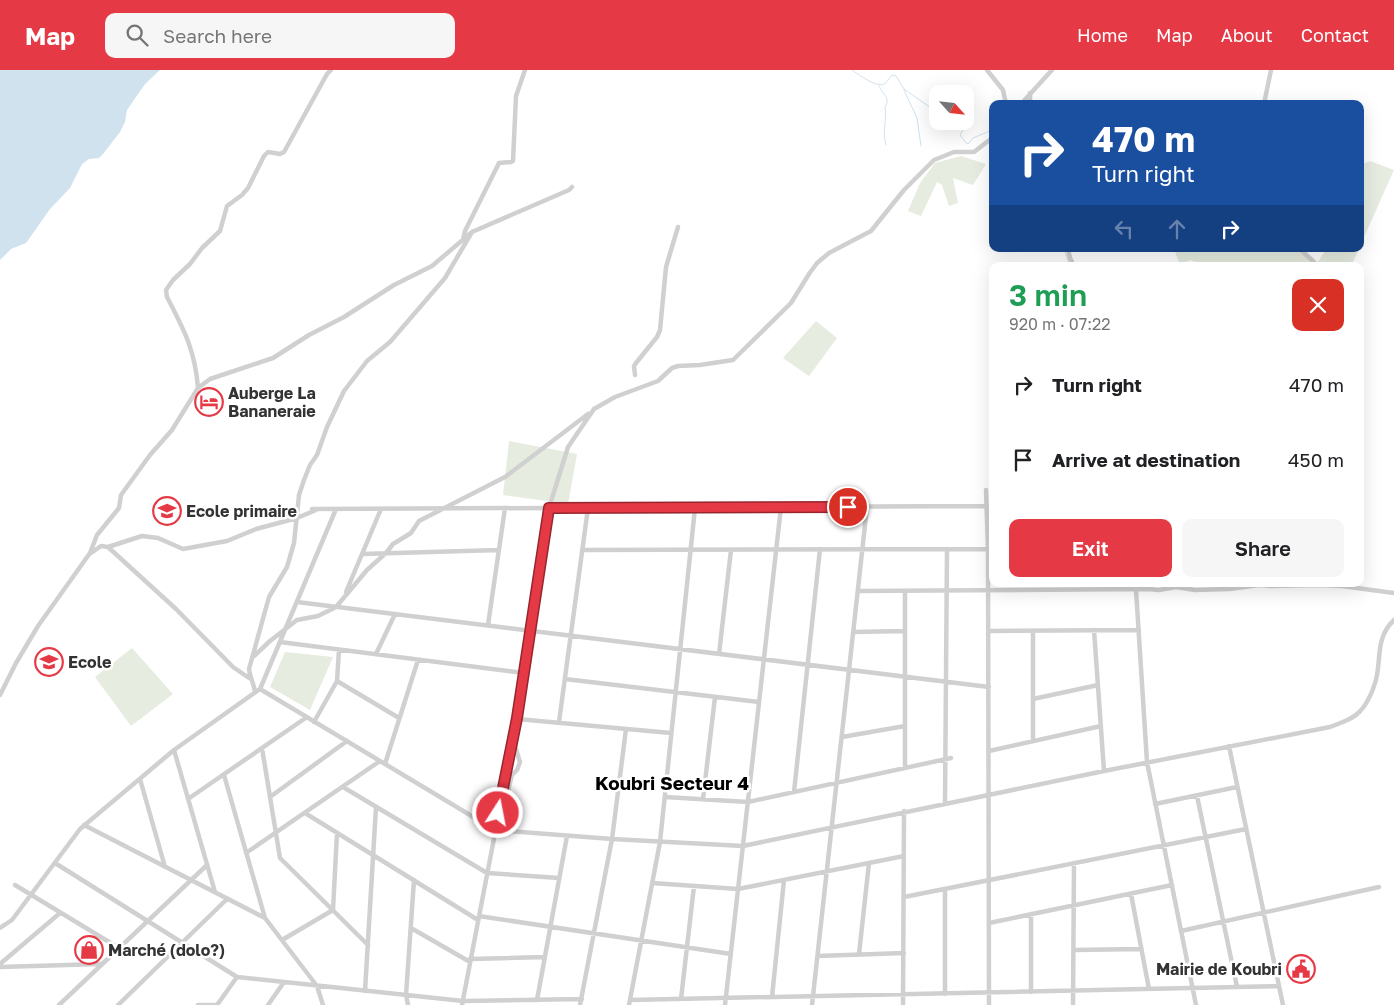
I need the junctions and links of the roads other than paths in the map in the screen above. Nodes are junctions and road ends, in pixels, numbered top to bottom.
1 (331, 70) edge
2 (524, 70) edge
3 (988, 70) edge
4 (1052, 70) edge
5 (1271, 70) edge
6 (1030, 93) junction
7 (1005, 100) edge
8 (1024, 100) edge
9 (1030, 100) edge
10 (1265, 100) edge
11 (989, 140) edge
12 (572, 187) dead end
13 (678, 226) dead end
14 (472, 232) junction
15 (462, 241) junction
16 (1303, 252) edge
17 (458, 254) junction
18 (1314, 262) edge
19 (635, 375) dead end
20 (198, 388) junction
21 (594, 409) junction
22 (986, 490) dead end
23 (987, 506) junction
24 (781, 507) junction
25 (867, 507) junction
26 (505, 508) junction
27 (549, 508) junction
28 (588, 508) junction
29 (695, 508) junction
30 (336, 509) junction
31 (381, 509) junction
32 (444, 509) junction
33 (297, 518) junction
34 (108, 547) junction
35 (947, 549) junction
36 (988, 549) junction
37 (499, 550) junction
38 (582, 550) junction
39 (690, 550) junction
40 (731, 550) junction
41 (776, 550) junction
42 (820, 550) junction
43 (862, 550) junction
44 (386, 553) junction
45 (90, 554) junction
46 (362, 554) junction
47 (1176, 587) edge
48 (1176, 587) edge
49 (1244, 587) edge
50 (1357, 587) edge
51 (946, 590) junction
52 (988, 590) junction
53 (1136, 590) junction
54 (858, 591) junction
55 (905, 591) junction
56 (1394, 592) edge
57 (344, 598) junction
58 (297, 602) junction
59 (338, 607) junction
60 (395, 614) junction
61 (1394, 620) edge
62 (488, 626) junction
63 (286, 627) junction
64 (1094, 630) junction
65 (1139, 630) junction
66 (530, 631) junction
67 (905, 631) junction
68 (988, 631) junction
69 (1033, 631) junction
70 (853, 632) junction
71 (570, 636) junction
72 (280, 642) junction
73 (680, 649) junction
74 (339, 650) junction
75 (376, 654) junction
76 (719, 654) junction
77 (253, 657) junction
78 (418, 660) junction
79 (764, 660) junction
80 (808, 665) junction
81 (849, 670) junction
82 (524, 673) junction
83 (905, 677) junction
84 (250, 678) junction
85 (565, 680) junction
86 (337, 681) junction
87 (946, 682) junction
88 (1098, 685) junction
89 (989, 687) junction
90 (260, 689) junction
91 (255, 692) junction
92 (676, 692) junction
93 (0, 695) edge
94 (714, 697) junction
95 (1033, 700) junction
96 (759, 702) junction
97 (307, 717) junction
98 (400, 718) junction
99 (517, 718) junction
100 (314, 722) junction
101 (559, 722) junction
102 (905, 726) junction
103 (1101, 726) junction
104 (626, 729) junction
105 (671, 733) junction
106 (842, 737) junction
107 (513, 740) junction
108 (347, 741) junction
109 (1032, 741) junction
110 (1229, 746) junction
111 (262, 748) junction
112 (174, 750) junction
113 (989, 751) junction
114 (952, 758) dead end
115 (945, 759) junction
116 (382, 762) junction
117 (1146, 762) junction
118 (905, 768) junction
119 (1104, 771) junction
120 (224, 774) junction
121 (140, 779) junction
122 (837, 782) junction
123 (343, 787) junction
124 (1237, 787) junction
125 (794, 792) junction
126 (989, 794) junction
127 (1197, 796) junction
128 (270, 797) junction
129 (665, 797) junction
130 (188, 799) junction
131 (703, 799) junction
132 (748, 802) junction
133 (945, 803) junction
134 (1155, 804) junction
135 (376, 807) junction
136 (904, 811) junction
137 (305, 813) junction
138 (498, 813) junction
139 (84, 825) junction
140 (832, 827) junction
141 (1246, 829) junction
142 (495, 830) junction
143 (276, 833) junction
144 (337, 833) junction
145 (567, 836) junction
146 (1206, 837) junction
147 (612, 839) junction
148 (660, 842) junction
149 (1164, 845) junction
150 (743, 846) junction
151 (246, 853) junction
152 (373, 855) junction
153 (904, 856) junction
154 (55, 863) junction
155 (869, 863) junction
156 (1074, 863) junction
157 (207, 864) junction
158 (166, 867) junction
159 (827, 871) junction
160 (487, 873) junction
161 (559, 878) junction
162 (191, 880) junction
163 (414, 880) junction
164 (784, 880) junction
165 (989, 880) junction
166 (652, 883) junction
167 (15, 885) dead end
168 (1172, 885) junction
169 (694, 886) junction
170 (1379, 887) dead end
171 (738, 889) junction
172 (945, 889) junction
173 (215, 892) junction
174 (1130, 894) junction
175 (31, 895) junction
176 (904, 898) junction
177 (228, 899) junction
178 (1074, 905) junction
179 (333, 910) junction
180 (60, 913) junction
181 (1264, 913) junction
182 (1031, 914) junction
183 (265, 918) junction
184 (478, 918) junction
185 (148, 921) junction
186 (1224, 921) junction
187 (989, 922) junction
188 (550, 926) junction
189 (0, 928) edge
190 (411, 928) junction
191 (1181, 931) junction
192 (594, 933) junction
193 (282, 940) junction
194 (642, 940) junction
195 (182, 943) junction
196 (368, 945) junction
197 (686, 947) junction
198 (119, 948) junction
199 (1141, 949) junction
200 (1074, 950) junction
201 (904, 953) junction
202 (731, 954) junction
203 (859, 954) junction
204 (818, 956) junction
205 (545, 958) junction
206 (470, 961) junction
207 (102, 964) junction
208 (0, 966) edge
209 (237, 977) junction
210 (284, 982) junction
211 (317, 986) junction
212 (1279, 986) junction
213 (1237, 987) junction
214 (1193, 988) junction
215 (1149, 989) junction
216 (365, 991) junction
217 (1074, 991) junction
218 (1032, 992) junction
219 (989, 993) junction
220 (904, 994) junction
221 (945, 994) junction
222 (406, 995) junction
223 (813, 996) junction
224 (772, 997) junction
225 (726, 998) junction
226 (582, 999) junction
227 (680, 999) junction
228 (537, 1000) junction
229 (462, 1003) edge
230 (630, 1003) edge
231 (59, 1005) edge
232 (118, 1005) edge
233 (198, 1005) edge
234 (217, 1005) edge
235 (268, 1005) edge
236 (323, 1005) edge
237 (408, 1005) edge
238 (580, 1005) edge
239 (725, 1005) edge
240 (812, 1005) edge
241 (903, 1005) edge
242 (989, 1005) edge
243 (1074, 1005) edge
244 (1196, 1005) edge
245 (1283, 1005) edge

1 - 20 street
2 - 15 street
3 - 7 street
4 - 6 street
5 - 10 street
6 - 8 street
6 - 9 street
11 - 21 street
12 - 14 street
13 - 19 street
14 - 15 street
14 - 17 street
15 - 17 street
15 - 20 street
16 - 18 street
17 - 33 street
20 - 45 street
21 - 27 street
21 - 32 street
22 - 23 street
23 - 25 street
23 - 36 street
24 - 25 street
24 - 29 street
24 - 41 street
25 - 43 street
26 - 27 street
26 - 32 street
26 - 37 street
27 - 28 street
27 - 66 street
28 - 29 street
28 - 38 street
29 - 39 street
30 - 31 street
30 - 33 street
30 - 58 street
31 - 32 street
31 - 46 street
32 - 44 street
33 - 34 street
33 - 77 street
34 - 45 street
34 - 84 street
35 - 36 street
35 - 43 street
35 - 51 street
36 - 52 street
37 - 44 street
37 - 62 street
38 - 39 street
38 - 71 street
39 - 40 street
39 - 73 street
40 - 41 street
40 - 76 street
41 - 42 street
41 - 79 street
42 - 43 street
42 - 80 street
43 - 54 street
44 - 46 street
44 - 57 street
45 - 93 street
46 - 57 street
47 - 53 street
48 - 49 street
50 - 56 street
51 - 52 street
51 - 55 street
51 - 87 street
52 - 53 street
52 - 68 street
53 - 65 street
54 - 55 street
54 - 70 street
55 - 67 street
57 - 59 street
58 - 59 street
58 - 63 street
59 - 60 street
59 - 63 street
60 - 62 street
60 - 75 street
61 - 110 street
62 - 66 street
63 - 72 street
63 - 77 street
64 - 65 street
64 - 69 street
64 - 88 street
65 - 117 street
66 - 71 street
66 - 82 street
67 - 70 street
67 - 83 street
68 - 69 street
68 - 89 street
69 - 95 street
70 - 81 street
71 - 73 street
71 - 85 street
72 - 74 street
72 - 90 street
73 - 76 street
73 - 92 street
74 - 75 street
74 - 86 street
75 - 78 street
76 - 79 street
77 - 84 street
78 - 82 street
78 - 98 street
79 - 80 street
79 - 96 street
80 - 81 street
80 - 125 street
81 - 83 street
81 - 106 street
82 - 99 street
83 - 87 street
83 - 102 street
84 - 91 street
85 - 92 street
85 - 101 street
86 - 98 street
86 - 100 street
87 - 89 street
87 - 115 street
88 - 95 street
88 - 103 street
89 - 113 street
90 - 91 street
90 - 97 street
91 - 112 street
92 - 94 street
92 - 105 street
94 - 96 street
94 - 131 street
95 - 109 street
96 - 132 street
97 - 100 street
97 - 111 street
98 - 116 street
99 - 101 street
99 - 107 street
100 - 108 street
101 - 104 street
102 - 106 street
102 - 118 street
103 - 109 street
103 - 119 street
104 - 105 street
104 - 147 street
105 - 129 street
106 - 122 street
107 - 138 street
107 - 138 street
108 - 116 street
108 - 128 street
109 - 113 street
110 - 117 street
110 - 124 street
111 - 120 street
111 - 128 street
112 - 121 street
112 - 130 street
113 - 126 street
114 - 115 street
115 - 118 street
115 - 133 street
116 - 123 street
116 - 142 street
117 - 119 street
117 - 134 street
118 - 122 street
119 - 126 street
120 - 130 street
120 - 151 street
121 - 139 street
121 - 158 street
122 - 125 street
122 - 140 street
123 - 135 street
123 - 137 street
124 - 127 street
124 - 141 street
125 - 132 street
126 - 133 street
126 - 165 street
127 - 134 street
127 - 146 street
128 - 143 street
129 - 131 street
129 - 148 street
130 - 157 street
131 - 132 street
132 - 150 street
133 - 136 street
134 - 149 street
135 - 152 street
135 - 160 street
136 - 140 street
136 - 153 street
137 - 143 street
137 - 144 street
138 - 142 street
139 - 154 street
139 - 158 street
140 - 150 street
140 - 159 street
141 - 146 street
141 - 181 street
142 - 145 street
142 - 160 street
143 - 151 street
143 - 179 street
144 - 152 street
144 - 179 street
145 - 147 street
145 - 161 street
146 - 149 street
146 - 186 street
147 - 148 street
147 - 192 street
148 - 150 street
148 - 166 street
149 - 156 street
149 - 168 street
150 - 171 street
151 - 183 street
152 - 163 street
152 - 196 street
153 - 155 street
153 - 176 street
154 - 175 street
154 - 185 street
155 - 159 street
155 - 203 street
156 - 165 street
156 - 178 street
157 - 162 street
157 - 173 street
158 - 162 street
159 - 164 street
159 - 204 street
160 - 161 street
160 - 184 street
161 - 188 street
162 - 173 street
162 - 185 street
163 - 184 street
163 - 190 street
164 - 171 street
164 - 224 street
165 - 172 street
165 - 187 street
166 - 169 street
166 - 194 street
167 - 175 street
168 - 174 street
168 - 191 street
169 - 171 street
169 - 197 street
170 - 181 street
171 - 202 street
172 - 176 street
172 - 221 street
173 - 177 street
174 - 178 street
174 - 199 street
175 - 180 street
175 - 189 street
176 - 201 street
177 - 183 street
177 - 195 street
178 - 182 street
178 - 200 street
179 - 193 street
179 - 196 street
180 - 198 street
180 - 208 street
181 - 186 street
181 - 212 street
182 - 187 street
182 - 218 street
183 - 193 street
184 - 188 street
184 - 206 street
185 - 195 street
185 - 198 street
186 - 191 street
186 - 213 street
187 - 219 street
188 - 192 street
188 - 205 street
190 - 206 street
190 - 222 street
191 - 214 street
192 - 194 street
192 - 226 street
193 - 211 street
194 - 197 street
194 - 230 street
195 - 209 street
195 - 232 street
196 - 216 street
197 - 202 street
197 - 227 street
198 - 207 street
199 - 200 street
199 - 215 street
200 - 217 street
201 - 203 street
201 - 220 street
202 - 225 street
203 - 204 street
204 - 223 street
205 - 206 street
205 - 228 street
206 - 229 street
207 - 208 street
207 - 231 street
209 - 210 street
209 - 234 street
210 - 211 street
210 - 235 street
211 - 216 street
211 - 236 street
212 - 213 street
212 - 245 street
213 - 214 street
214 - 215 street
214 - 244 street
215 - 217 street
216 - 222 street
217 - 218 street
217 - 243 street
218 - 219 street
219 - 221 street
219 - 242 street
220 - 221 street
220 - 223 street
220 - 241 street
222 - 229 street
222 - 237 street
223 - 224 street
223 - 240 street
224 - 225 street
225 - 227 street
225 - 239 street
226 - 228 street
226 - 238 street
227 - 230 street
228 - 229 street
233 - 234 street

